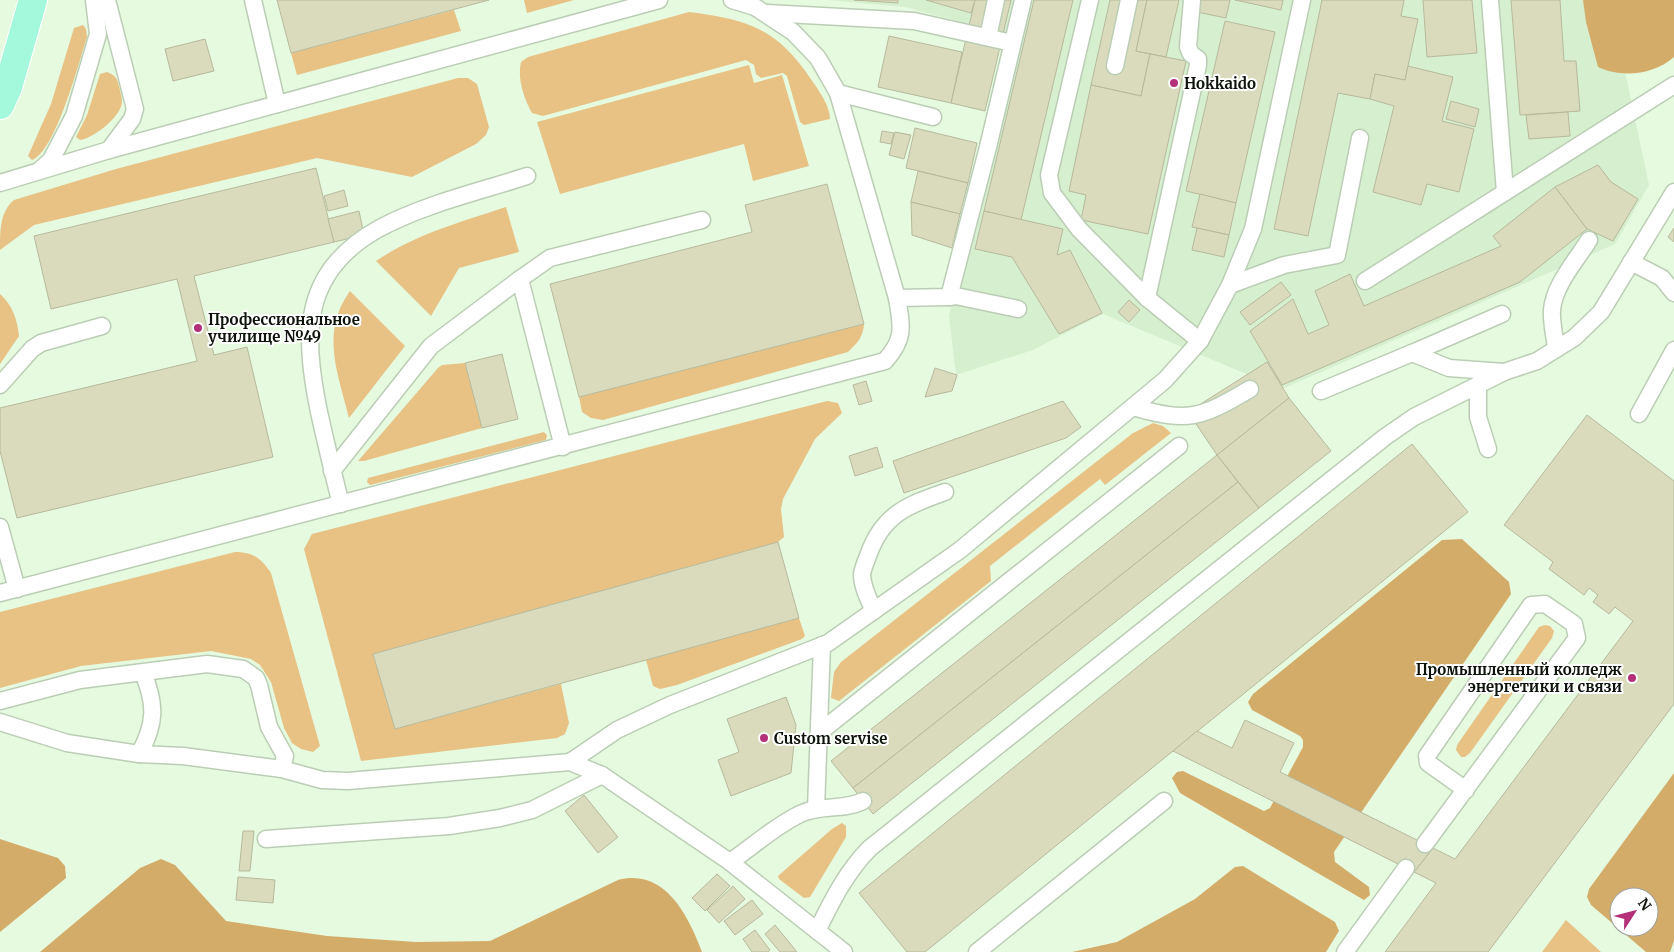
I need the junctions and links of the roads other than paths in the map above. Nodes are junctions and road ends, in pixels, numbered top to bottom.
1 (33, 0) edge
2 (94, 0) edge
3 (107, 0) edge
4 (253, 0) edge
5 (658, 0) edge
6 (732, 0) edge
7 (996, 0) edge
8 (1023, 0) edge
9 (1090, 0) edge
10 (1129, 0) edge
11 (1192, 0) edge
12 (1302, 0) edge
13 (1490, 0) edge
14 (766, 13) junction
15 (988, 37) junction
16 (1012, 43) junction
17 (1116, 66) dead end
18 (1674, 85) edge
19 (838, 93) junction
20 (277, 104) junction
21 (0, 105) edge
22 (933, 117) dead end
23 (1360, 138) dead end
24 (110, 150) junction
25 (38, 172) junction
26 (527, 176) dead end
27 (0, 183) edge
28 (1505, 192) junction
29 (1674, 192) edge
30 (702, 220) dead end
31 (1590, 240) dead end
32 (1631, 262) junction
33 (520, 279) junction
34 (1364, 281) dead end
35 (1230, 285) junction
36 (1674, 294) edge
37 (949, 297) junction
38 (897, 298) junction
39 (1147, 298) junction
40 (1018, 309) dead end
41 (1502, 314) dead end
42 (102, 326) dead end
43 (1200, 341) junction
44 (1556, 349) junction
45 (1674, 350) edge
46 (1412, 353) junction
47 (1504, 372) junction
48 (0, 385) edge
49 (1478, 385) junction
50 (1250, 389) dead end
51 (1321, 391) dead end
52 (1133, 407) junction
53 (1639, 414) dead end
54 (1179, 446) dead end
55 (563, 447) junction
56 (1488, 449) dead end
57 (332, 471) junction
58 (945, 492) dead end
59 (341, 504) junction
60 (0, 527) edge
61 (17, 588) junction
62 (0, 593) edge
63 (874, 611) junction
64 (822, 645) junction
65 (143, 673) junction
66 (0, 702) edge
67 (0, 722) edge
68 (820, 732) junction
69 (139, 754) junction
70 (570, 762) junction
71 (282, 769) junction
72 (602, 775) junction
73 (1466, 790) junction
74 (863, 801) dead end
75 (1164, 801) dead end
76 (816, 809) junction
77 (266, 839) dead end
78 (1424, 844) dead end
79 (730, 862) junction
80 (1406, 868) dead end
81 (818, 931) junction
82 (844, 952) edge
83 (977, 952) edge
84 (1345, 952) edge

1 - 21 main road
2 - 25 lane
3 - 24 lane
4 - 20 lane
5 - 20 lane
6 - 14 lane
7 - 15 lane
8 - 16 lane
9 - 39 lane
10 - 17 lane
11 - 39 lane
12 - 35 lane
13 - 28 lane
14 - 15 lane
14 - 19 lane
15 - 16 lane
16 - 37 lane
18 - 28 lane
19 - 22 lane
19 - 38 lane
20 - 24 lane
23 - 35 lane
24 - 25 lane
25 - 27 lane
26 - 57 lane
28 - 34 lane
29 - 32 lane
30 - 33 lane
31 - 44 lane
32 - 36 lane
32 - 44 lane
33 - 55 lane
33 - 57 lane
35 - 43 lane
37 - 38 lane
37 - 40 lane
38 - 55 lane
39 - 43 lane
41 - 46 lane
42 - 48 lane
43 - 52 lane
44 - 47 lane
45 - 53 lane
46 - 47 lane
46 - 51 lane
47 - 49 lane
49 - 56 lane
49 - 81 lane
50 - 52 lane
52 - 63 lane
54 - 68 lane
55 - 59 lane
57 - 59 lane
58 - 63 lane
59 - 61 lane
60 - 61 lane
61 - 62 lane
63 - 64 lane
64 - 68 lane
64 - 70 lane
65 - 66 lane
65 - 69 lane
65 - 71 lane
67 - 69 lane
68 - 76 lane
69 - 71 lane
70 - 71 lane
70 - 72 lane
72 - 77 lane
72 - 79 lane
73 - 73 lane
73 - 78 lane
74 - 76 lane
75 - 83 lane
76 - 79 lane
79 - 81 lane
80 - 84 lane
81 - 82 lane

